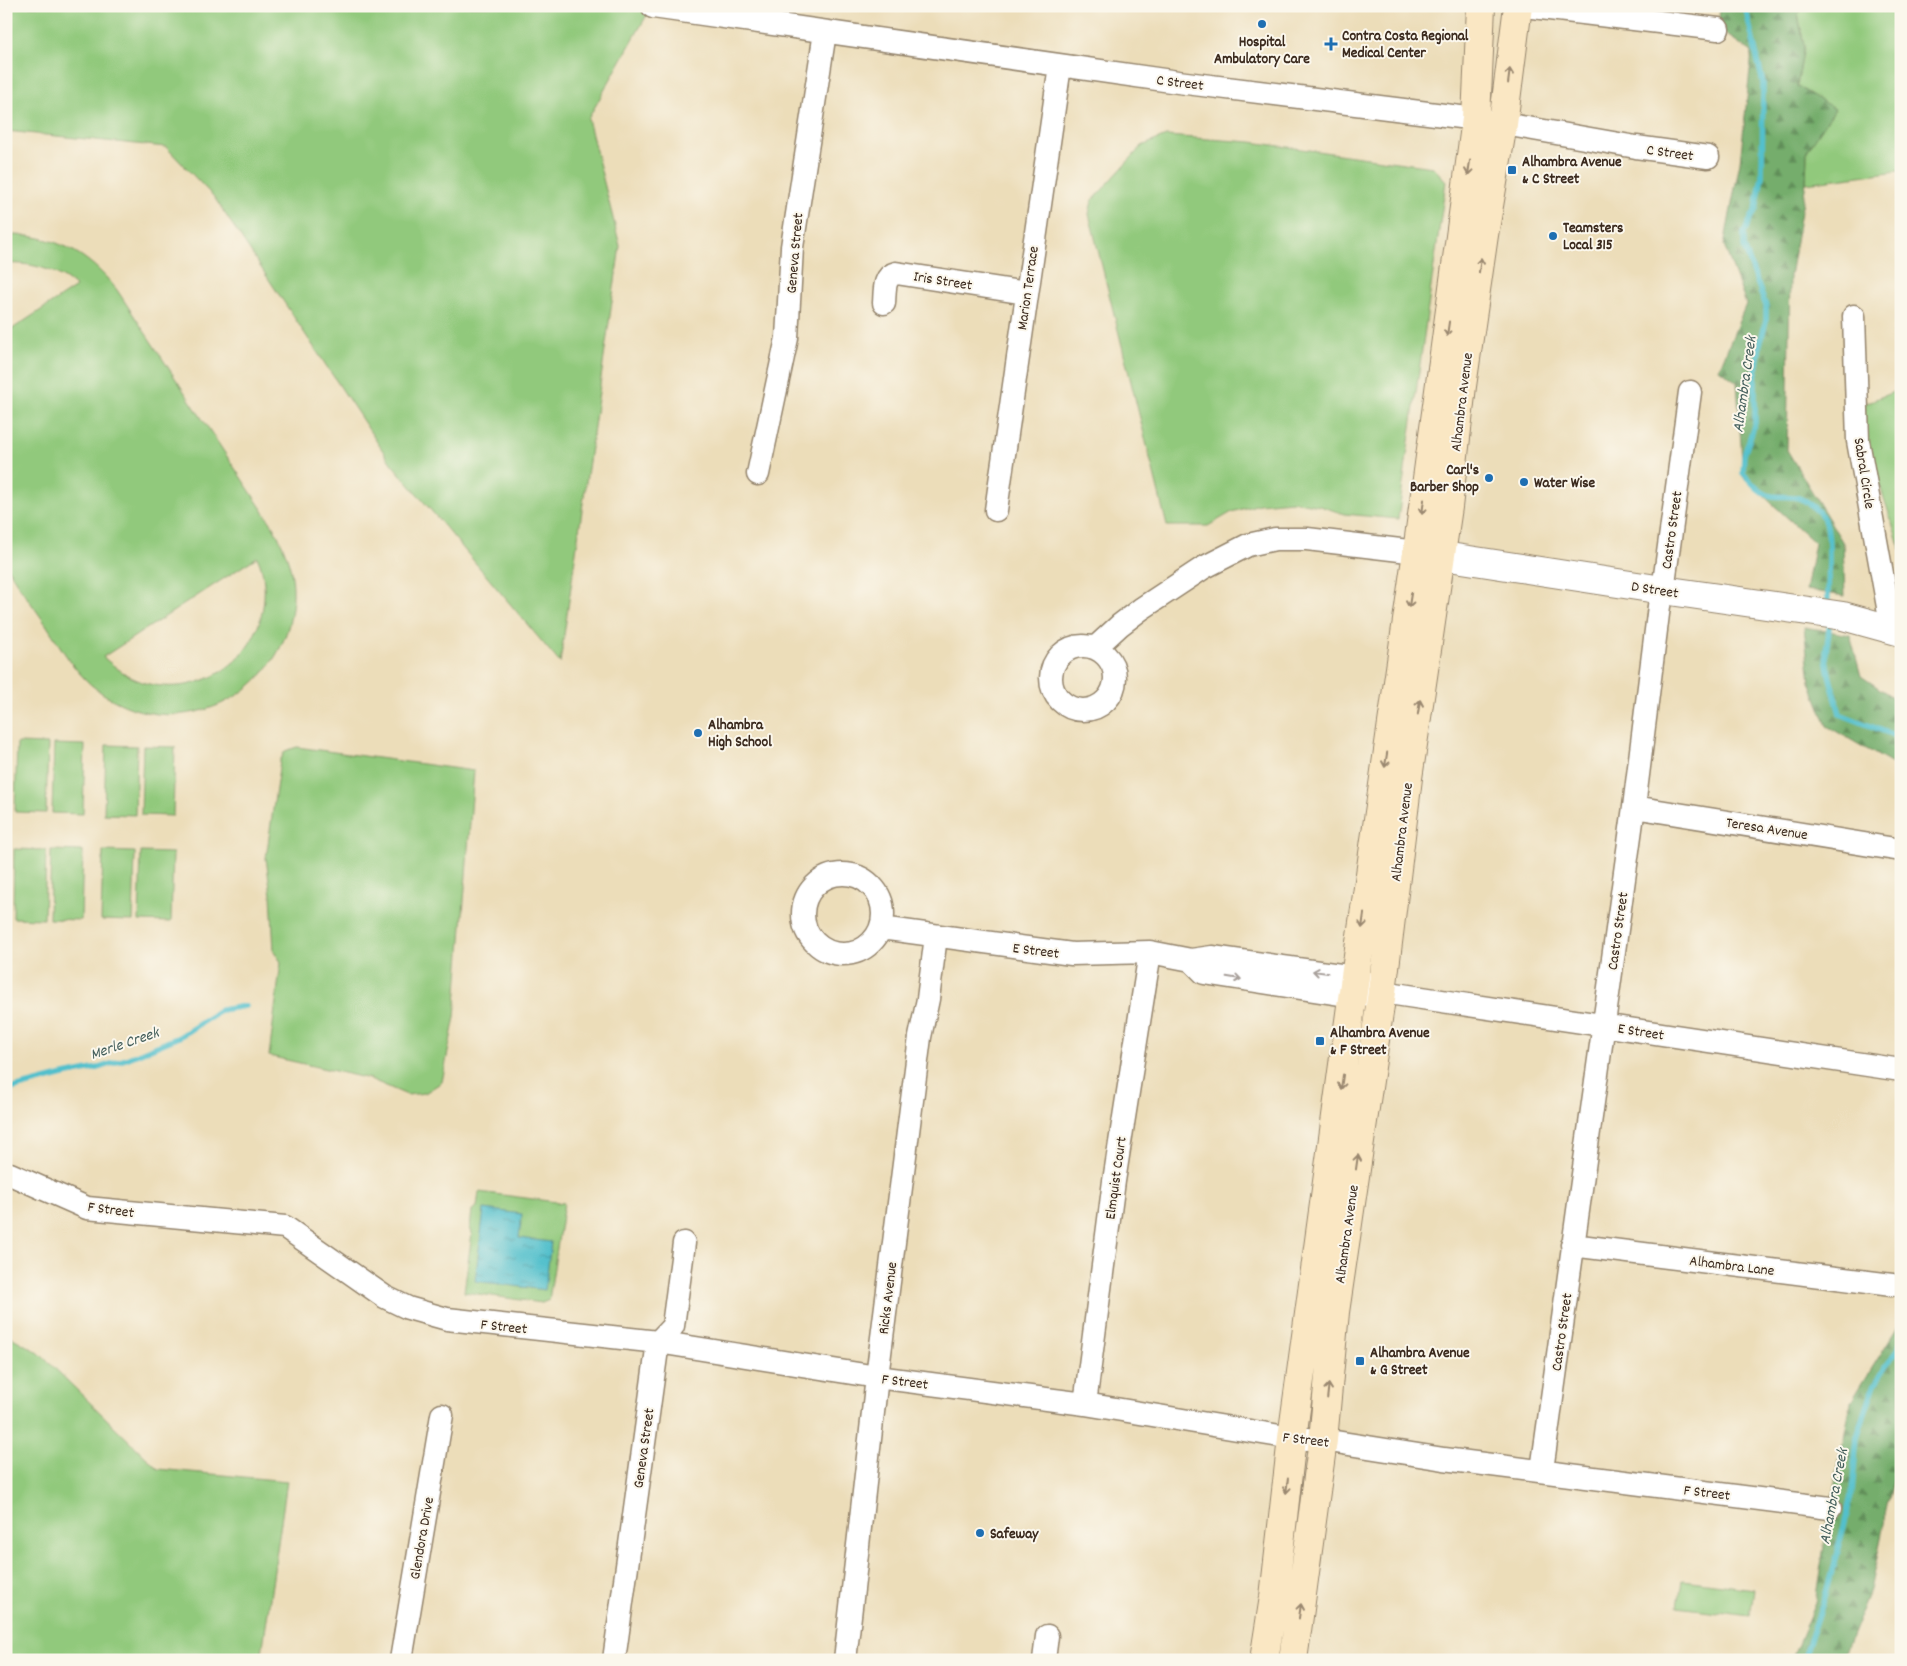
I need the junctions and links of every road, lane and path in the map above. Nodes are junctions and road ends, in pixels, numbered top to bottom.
1 (1481, 6) edge
2 (1518, 6) edge
3 (1524, 6) edge
4 (653, 7) edge
5 (1718, 29) dead end
6 (825, 32) junction
7 (1060, 66) junction
8 (1476, 119) junction
9 (1503, 124) junction
10 (1708, 157) dead end
11 (1027, 292) junction
12 (884, 304) dead end
13 (1854, 316) dead end
14 (1690, 392) dead end
15 (758, 474) dead end
16 (996, 510) dead end
17 (1429, 554) junction
18 (1663, 590) junction
19 (1896, 630) edge
20 (1095, 648) dead end
21 (1634, 807) junction
22 (1901, 850) edge
23 (881, 928) dead end
24 (936, 936) junction
25 (1150, 952) junction
26 (1354, 986) junction
27 (1382, 992) junction
28 (1604, 1025) junction
29 (1901, 1070) edge
30 (10, 1174) dead end
31 (684, 1243) dead end
32 (1572, 1244) junction
33 (1892, 1285) dead end
34 (658, 1342) junction
35 (877, 1377) junction
36 (1085, 1404) junction
37 (442, 1415) dead end
38 (1292, 1438) junction
39 (1323, 1440) junction
40 (1542, 1470) junction
41 (1830, 1508) dead end
42 (1047, 1636) dead end
43 (401, 1660) edge
44 (614, 1660) edge
45 (845, 1660) edge
46 (1044, 1660) edge
47 (1264, 1660) edge
48 (1293, 1660) edge

1 - 8 main road, Alhambra Avenue
9 -> 2 main road, Alhambra Avenue
3 - 5 street
4 - 6 street, C Street
6 - 7 street, C Street
6 - 15 street, Geneva Street
7 - 8 street, C Street
7 - 11 street, Marion Terrace
8 - 9 street, C Street
8 -> 17 main road, Alhambra Avenue
9 - 10 street, C Street
17 -> 9 main road, Alhambra Avenue
11 - 12 street, Iris Street
11 - 16 street, Marion Terrace
13 - 19 street, Sabral Circle
14 - 18 street, Castro Street
17 - 18 street, D Street
17 - 20 street
17 -> 26 main road, Alhambra Avenue
27 -> 17 main road, Alhambra Avenue
18 - 19 street, D Street
18 - 21 street, Castro Street
21 - 22 street, Teresa Avenue
21 - 28 street, Castro Street
23 - 24 street, E Street
24 - 25 street, E Street
24 - 35 street, Ricks Avenue
25 - 26 street, E Street
25 - 36 street, Elmquist Court
26 - 27 street, E Street
26 -> 38 main road, Alhambra Avenue
27 - 28 street, E Street
39 -> 27 main road, Alhambra Avenue
28 - 29 street, E Street
28 - 32 street, Castro Street
30 - 34 street, F Street
31 - 34 street
32 - 33 street, Alhambra Lane
32 - 40 street, Castro Street
34 - 35 street, F Street
34 - 44 street, Geneva Street
35 - 36 street, F Street
35 - 45 street, Ricks Avenue
36 - 38 street, F Street
37 - 43 street, Glendora Drive
38 - 39 street, F Street
38 -> 47 main road, Alhambra Avenue
39 - 40 street, F Street
48 -> 39 main road, Alhambra Avenue
40 - 41 street, F Street
42 - 46 street

